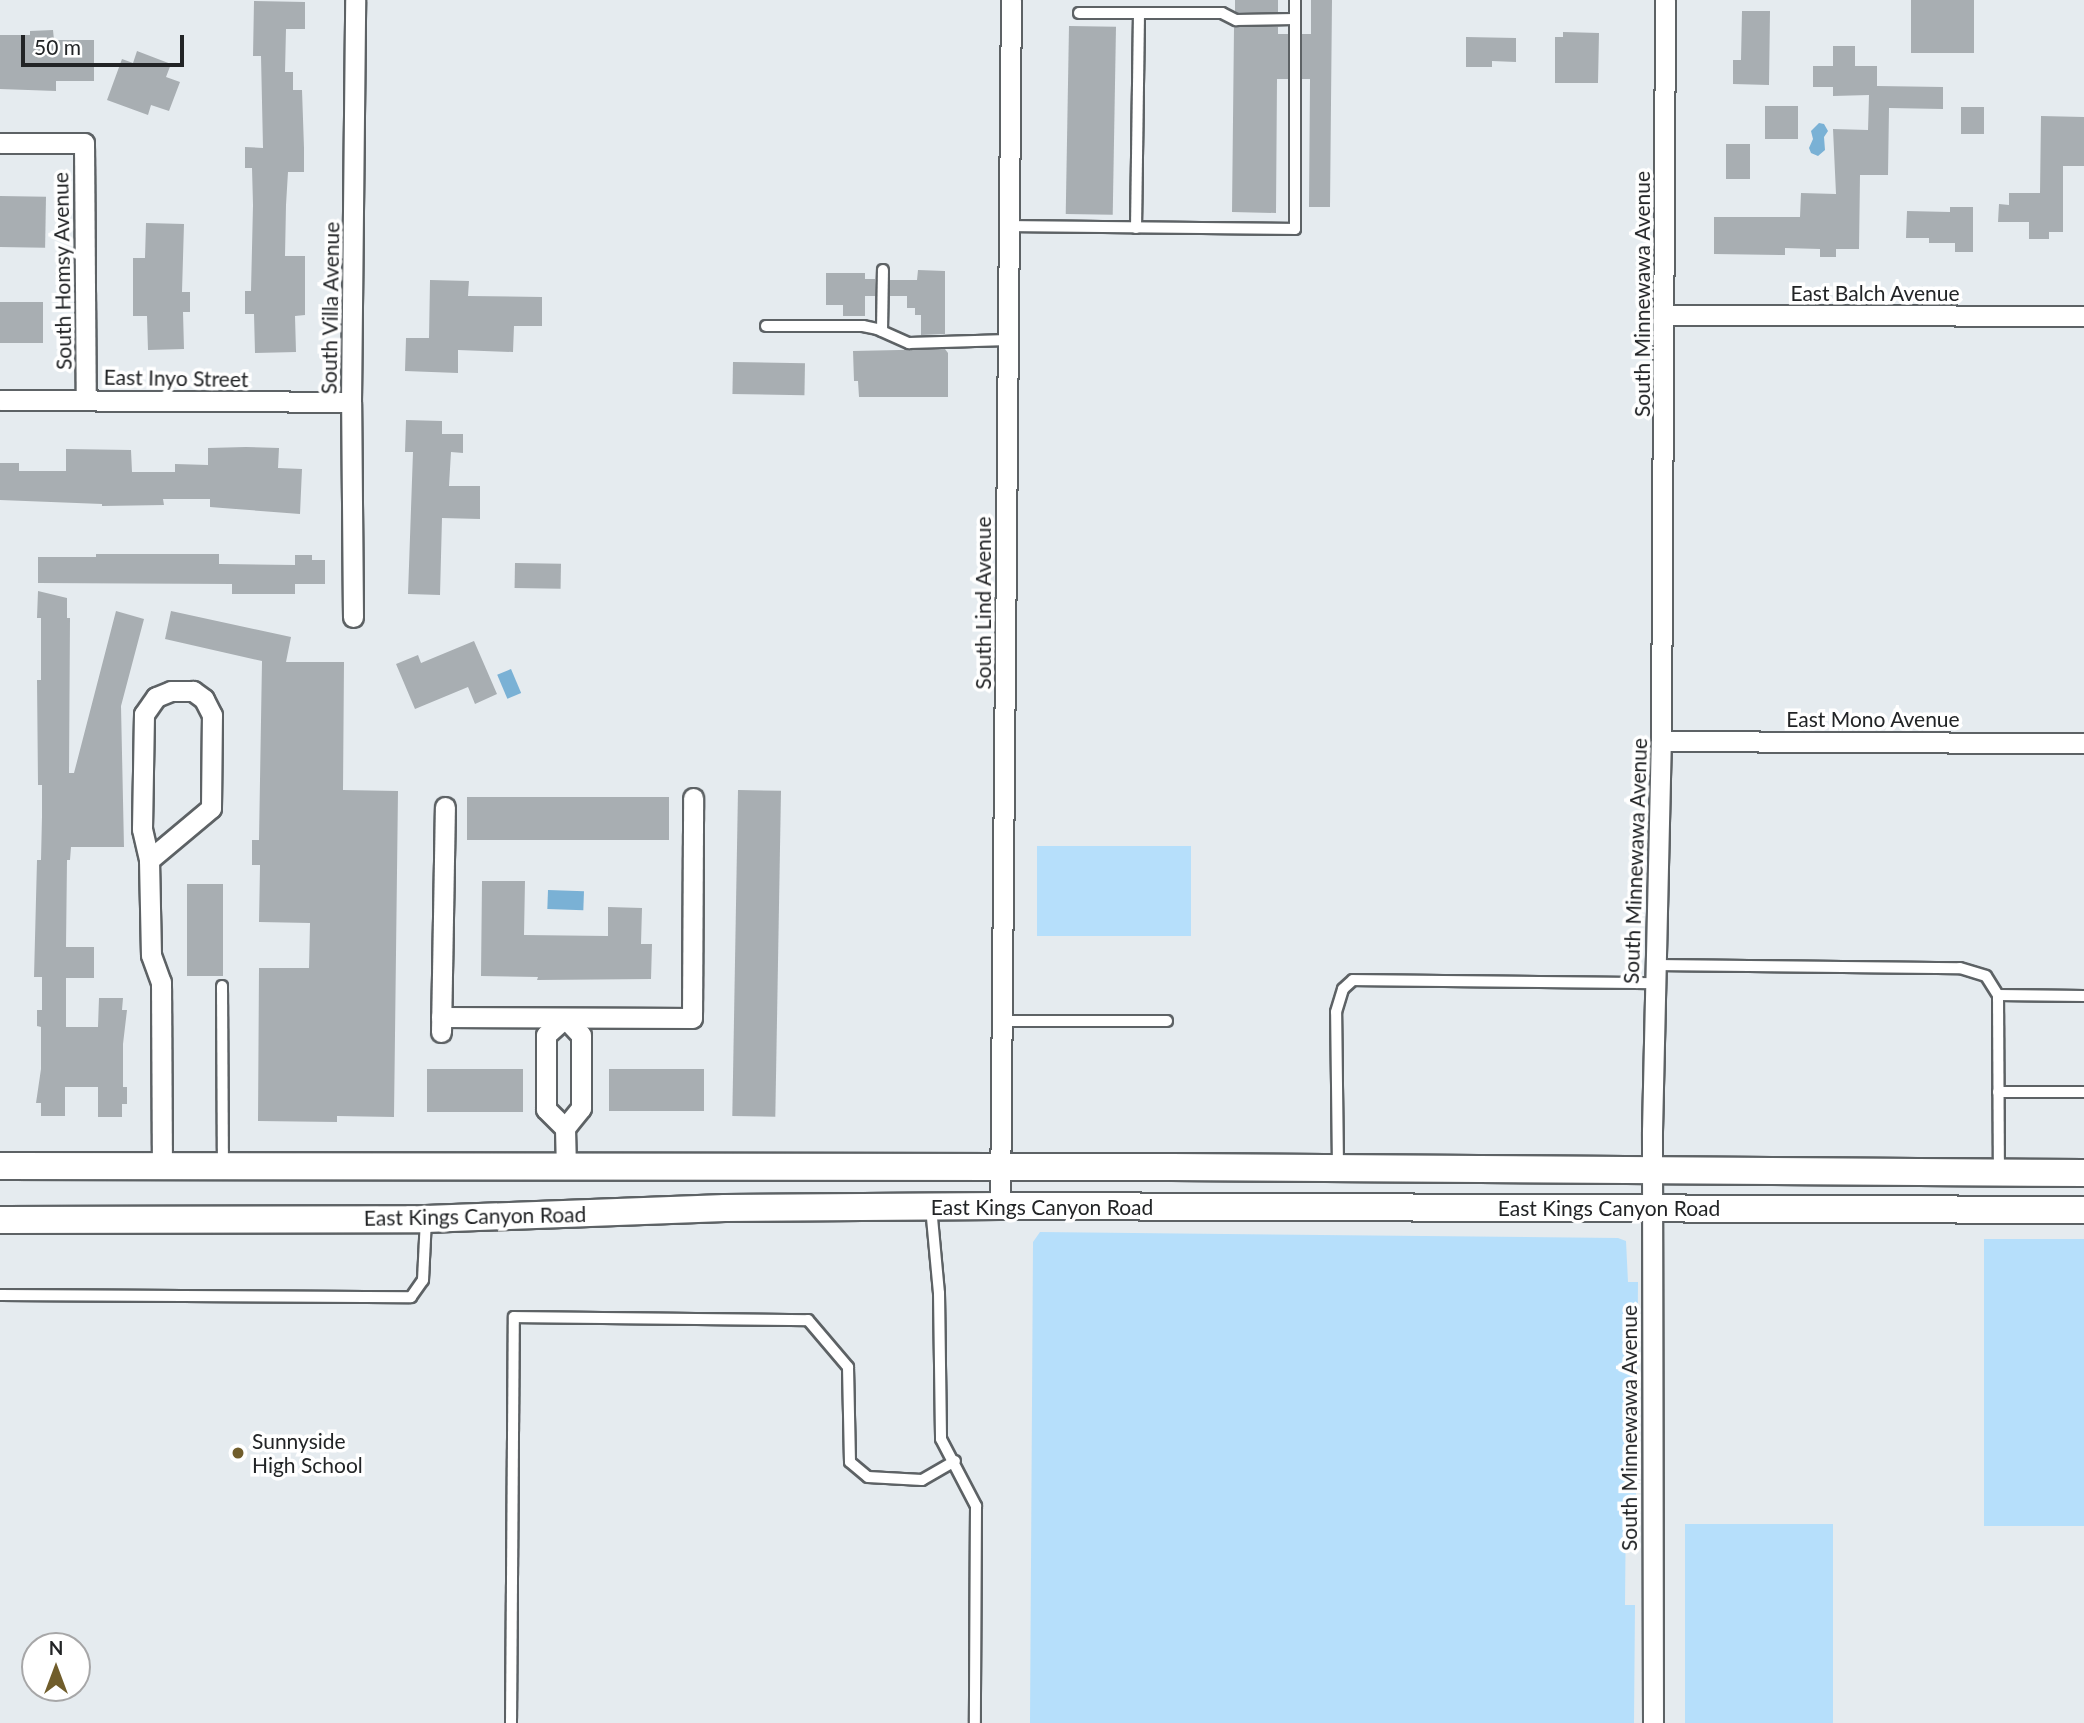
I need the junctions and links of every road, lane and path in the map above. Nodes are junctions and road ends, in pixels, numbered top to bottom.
1 (355, 0) edge
2 (1011, 0) edge
3 (1295, 0) edge
4 (1665, 0) edge
5 (1079, 13) dead end
6 (1139, 13) junction
7 (1294, 19) junction
8 (0, 143) edge
9 (1009, 226) junction
10 (1136, 228) junction
11 (883, 270) dead end
12 (1665, 315) junction
13 (2084, 316) edge
14 (766, 326) dead end
15 (882, 331) junction
16 (1008, 341) junction
17 (0, 400) edge
18 (86, 400) junction
19 (351, 402) junction
20 (354, 617) dead end
21 (1661, 741) junction
22 (2084, 743) edge
23 (693, 798) dead end
24 (445, 807) dead end
25 (149, 860) junction
26 (1654, 974) junction
27 (222, 986) dead end
28 (1998, 995) junction
29 (2084, 996) edge
30 (565, 1018) junction
31 (1003, 1021) junction
32 (1167, 1021) dead end
33 (1998, 1092) junction
34 (2084, 1092) edge
35 (565, 1128) junction
36 (162, 1165) junction
37 (223, 1165) junction
38 (0, 1166) edge
39 (1000, 1167) junction
40 (566, 1168) junction
41 (1338, 1168) junction
42 (1652, 1170) junction
43 (1999, 1173) junction
44 (2084, 1173) edge
45 (1000, 1206) junction
46 (931, 1207) junction
47 (1652, 1208) junction
48 (2084, 1210) edge
49 (426, 1219) junction
50 (0, 1220) edge
51 (0, 1295) edge
52 (955, 1461) junction
53 (511, 1723) edge
54 (975, 1723) edge
55 (1653, 1723) edge

1 - 19 street, South Villa Avenue
2 - 9 street, South Lind Avenue
3 - 7 lane
4 - 12 street, South Minnewawa Avenue
5 - 6 lane
6 - 7 lane
6 - 10 lane
7 - 10 lane
8 - 18 street, South Homsy Avenue
9 - 10 lane
9 - 16 street, South Lind Avenue
11 - 15 lane
12 - 13 street, East Balch Avenue
12 - 21 street, South Minnewawa Avenue
14 - 15 lane
15 - 16 lane
16 - 31 street, South Lind Avenue
17 - 18 street, East Inyo Street
18 - 19 street, East Inyo Street
19 - 20 street, South Villa Avenue
21 - 22 street, East Mono Avenue
21 - 26 street, South Minnewawa Avenue
23 - 30 street
24 - 30 street
25 - 25 street
25 - 36 street
26 - 28 lane
26 - 41 lane
26 - 42 street, South Minnewawa Avenue
27 - 37 lane
28 - 29 lane
28 - 33 lane
30 - 35 street
30 - 35 street
31 - 32 lane
31 - 39 street, South Lind Avenue
33 - 34 lane
33 - 43 lane
35 - 40 street
36 - 37 main road, East Kings Canyon Road
36 - 38 main road, East Kings Canyon Road
37 - 40 main road, East Kings Canyon Road
39 - 40 main road, East Kings Canyon Road
39 - 41 main road, East Kings Canyon Road
39 - 45 street, South Lind Avenue
41 - 42 main road, East Kings Canyon Road
42 - 43 main road, East Kings Canyon Road
42 - 47 street, South Minnewawa Avenue
43 - 44 main road, East Kings Canyon Road
45 - 46 main road, East Kings Canyon Road
45 - 47 main road, East Kings Canyon Road
46 - 49 main road, East Kings Canyon Road
46 - 52 lane
47 - 48 main road, East Kings Canyon Road
47 - 55 street, South Minnewawa Avenue
49 - 50 main road, East Kings Canyon Road
49 - 51 lane
52 - 53 lane
52 - 54 lane

